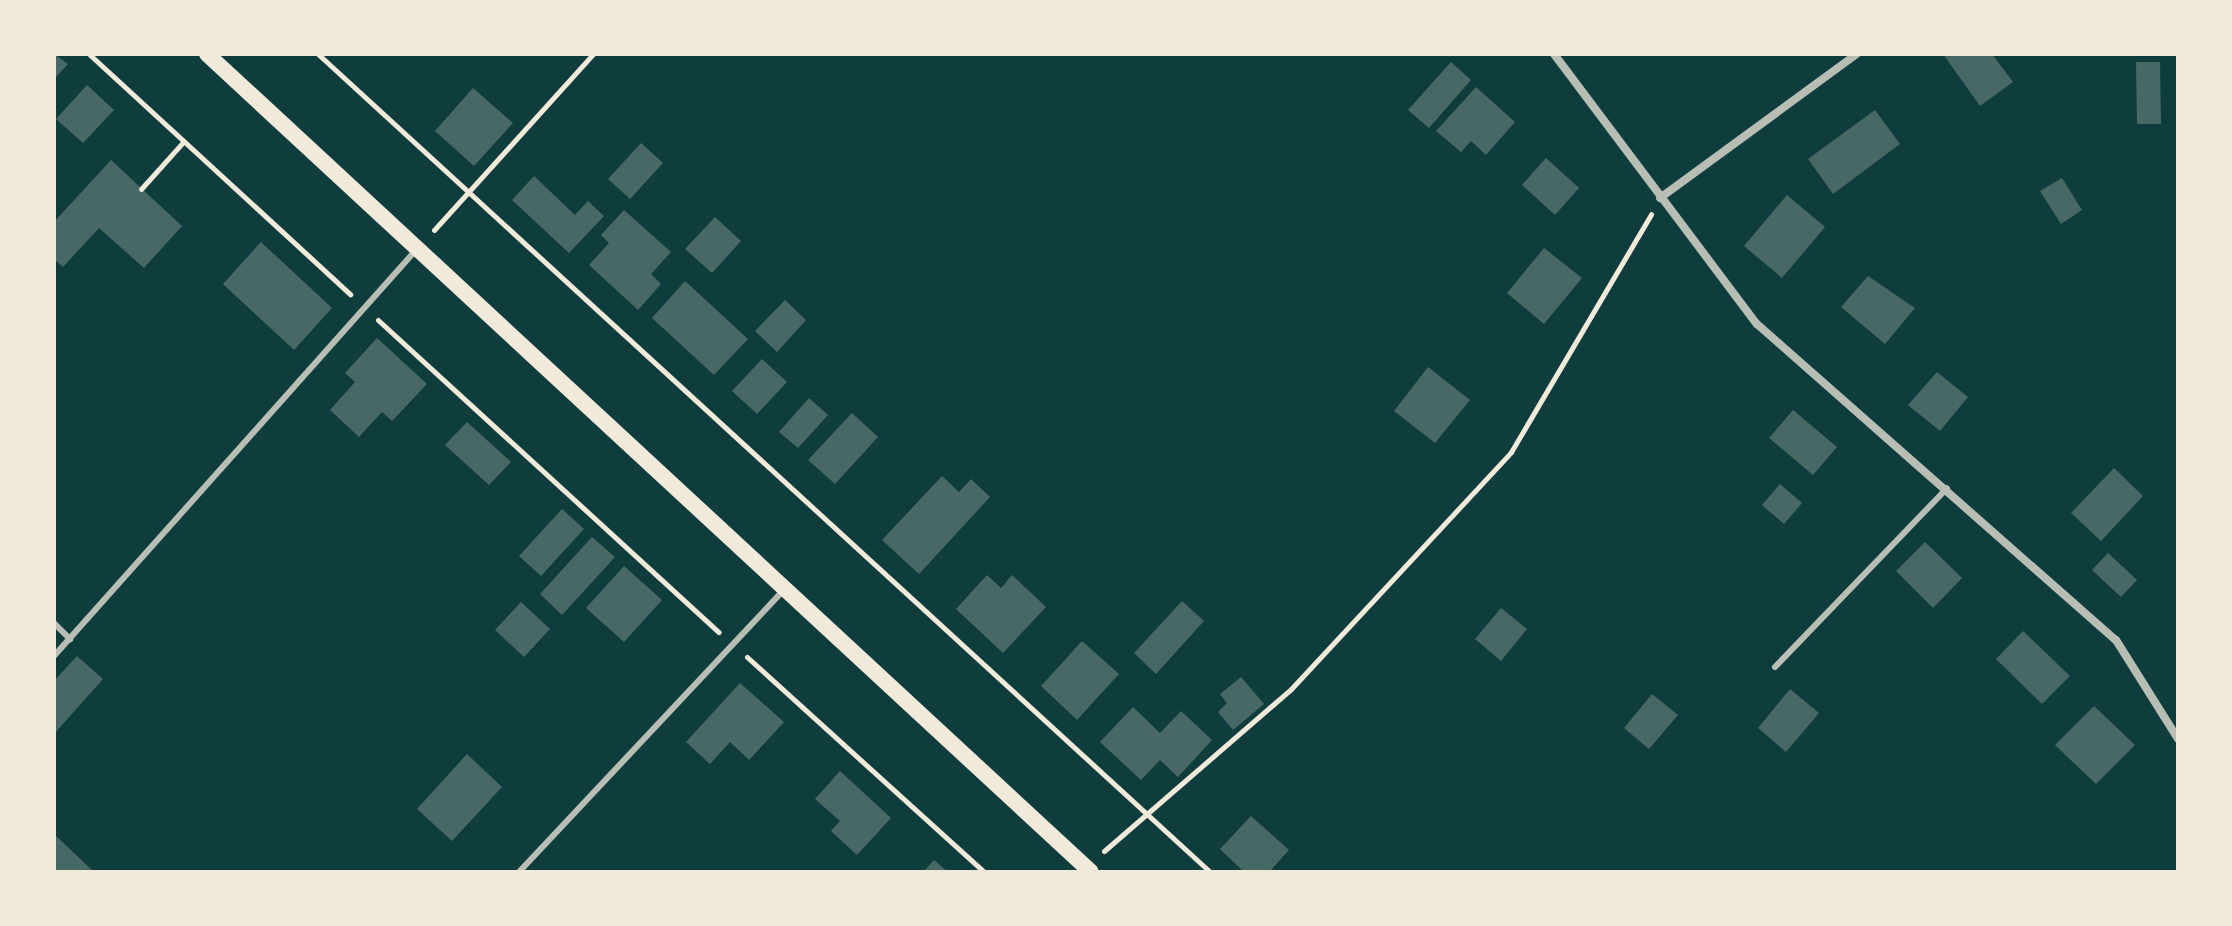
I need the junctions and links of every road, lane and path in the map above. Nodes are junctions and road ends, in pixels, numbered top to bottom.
1 (89, 54) edge
2 (207, 54) edge
3 (318, 54) edge
4 (593, 54) edge
5 (1554, 54) edge
6 (1857, 54) edge
7 (184, 141) junction
8 (141, 189) dead end
9 (470, 191) junction
10 (1660, 198) junction
11 (417, 249) junction
12 (365, 307) junction
13 (1947, 488) junction
14 (785, 589) junction
15 (54, 623) edge
16 (70, 639) junction
17 (736, 647) junction
18 (54, 656) edge
19 (1775, 667) dead end
20 (2178, 739) edge
21 (1146, 813) junction
22 (1088, 870) edge
23 (519, 872) edge
24 (984, 872) edge
25 (1210, 872) edge

1 - 7 path
2 - 11 main road
3 - 9 path
4 - 9 path
5 - 10 street
6 - 10 street
7 - 8 path
7 - 12 path
9 - 11 path
9 - 21 path
10 - 13 street
10 - 21 path
11 - 12 lane
11 - 14 main road
12 - 16 lane
12 - 17 path
13 - 19 lane
13 - 20 street
14 - 17 lane
14 - 22 main road
15 - 16 lane
16 - 18 lane
17 - 23 lane
17 - 24 path
21 - 22 path
21 - 25 path

